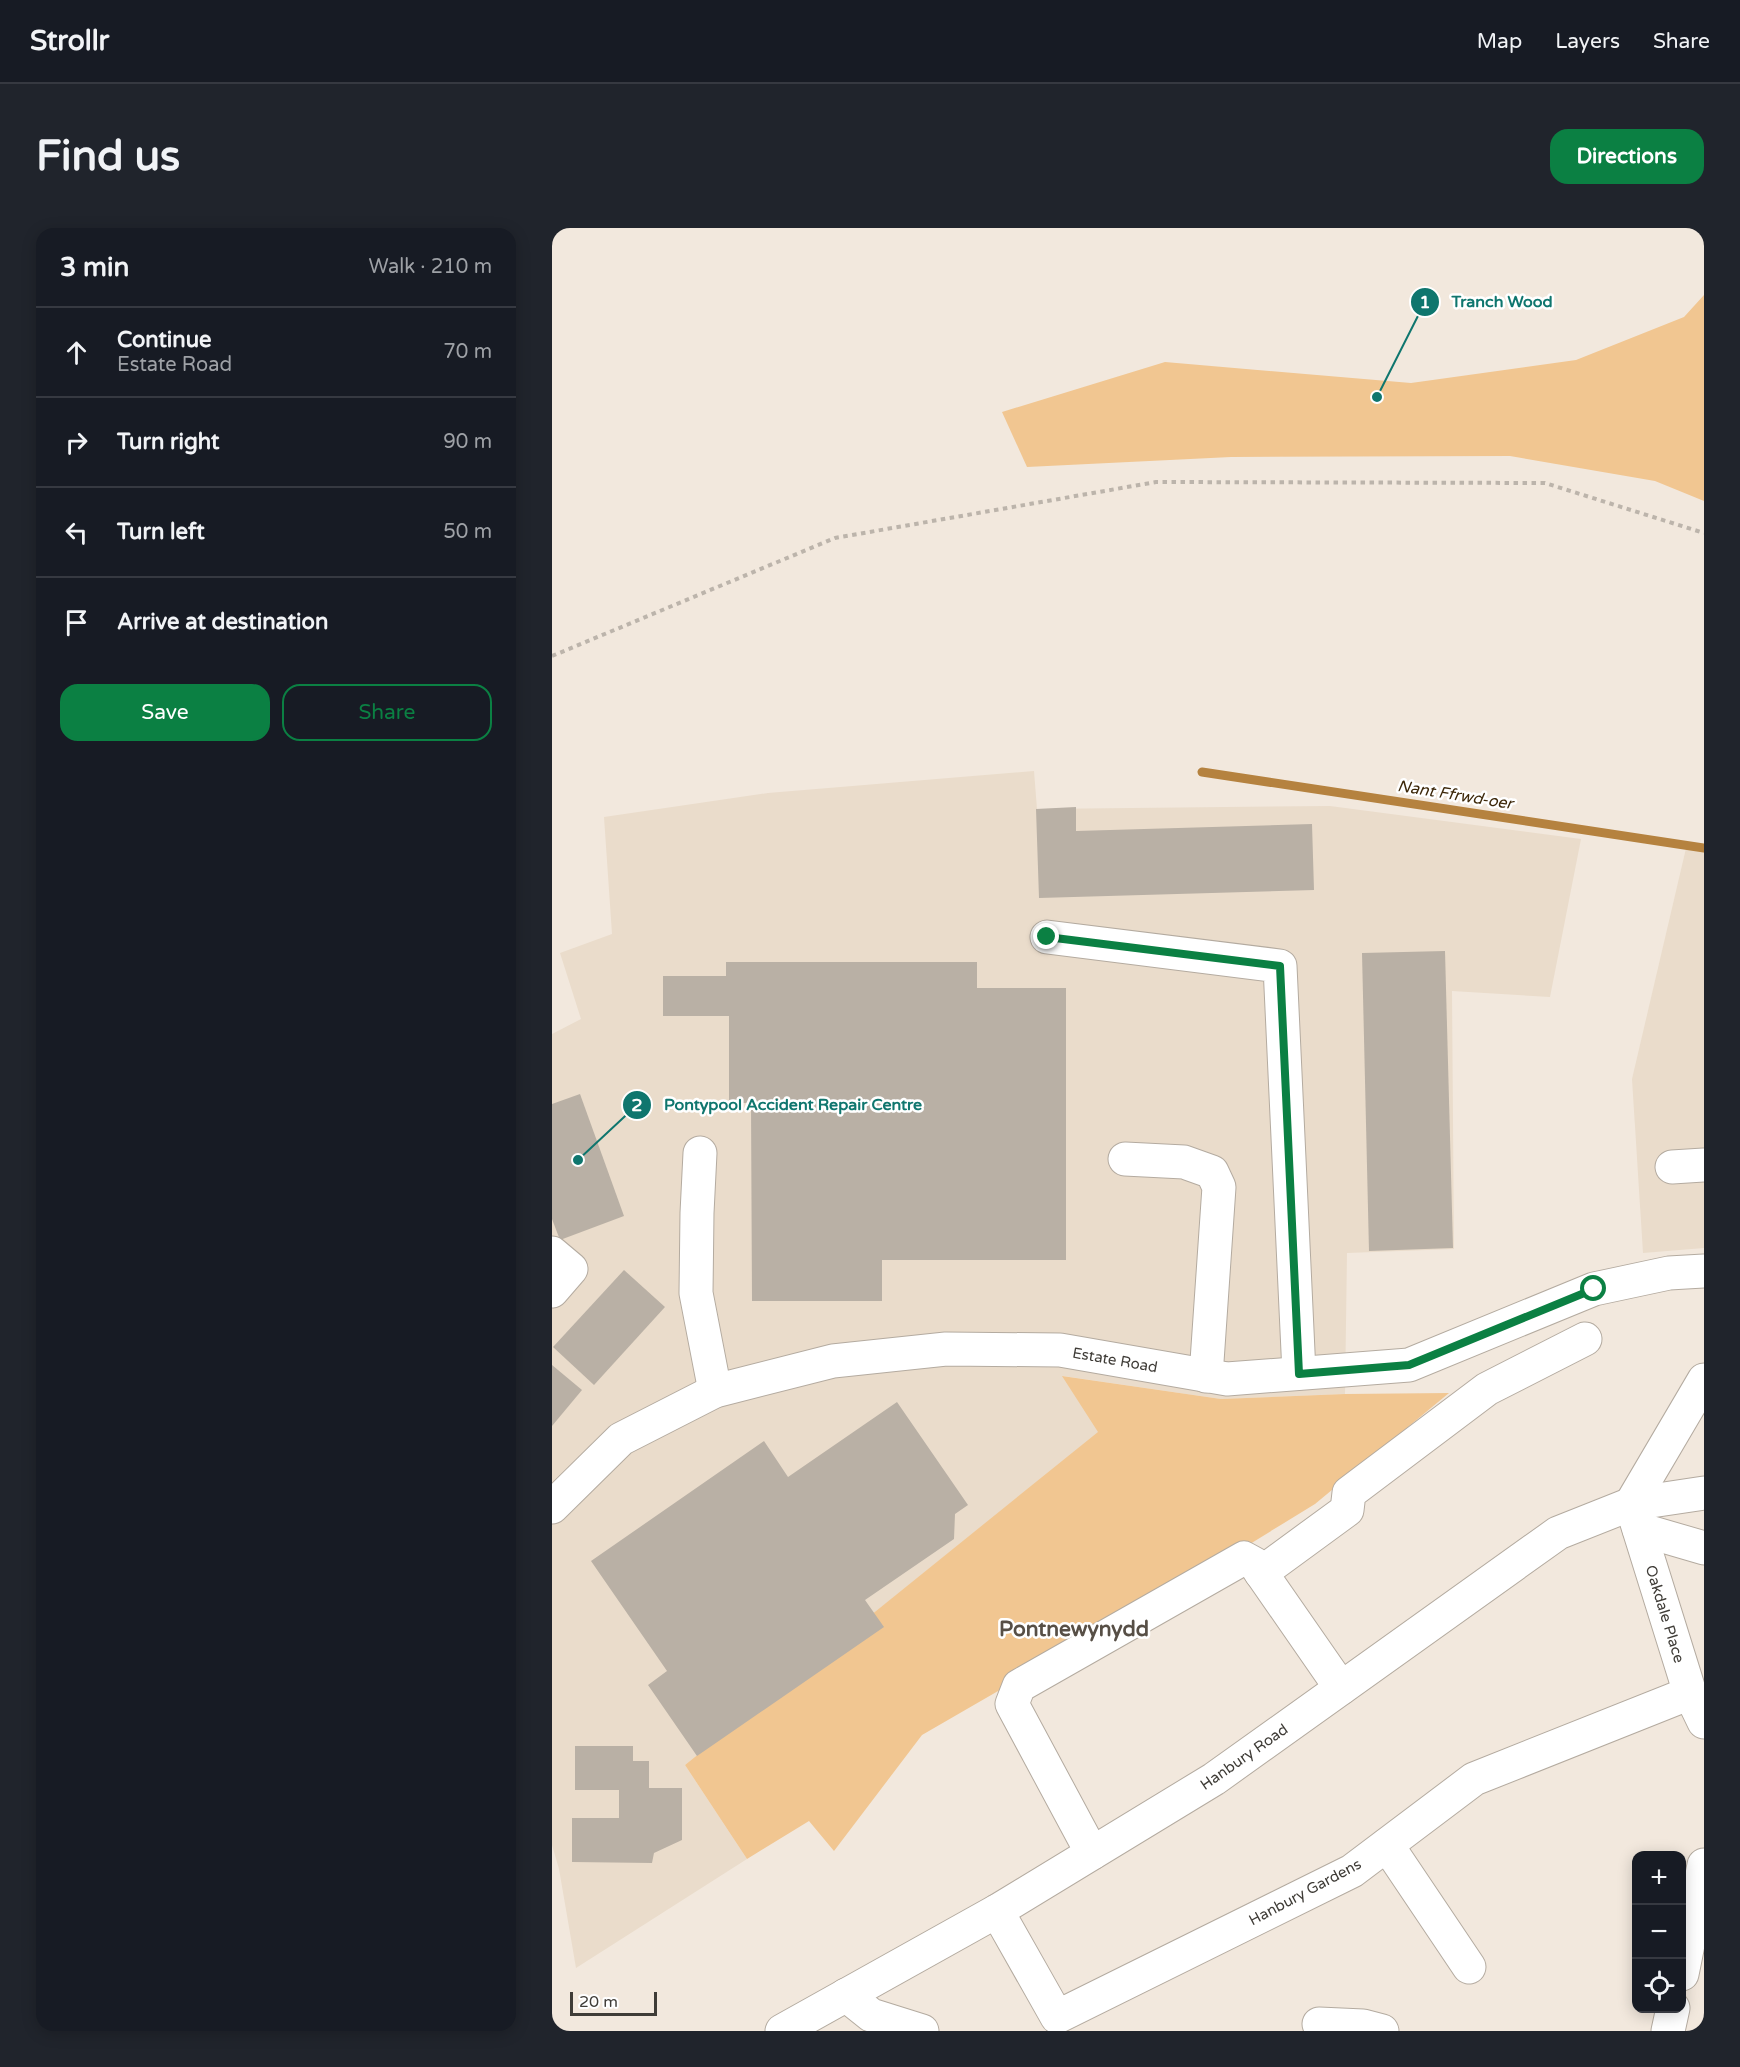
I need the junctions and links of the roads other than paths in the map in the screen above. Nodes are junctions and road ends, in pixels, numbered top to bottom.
1 (1047, 937) dead end
2 (700, 1153) dead end
3 (1125, 1159) dead end
4 (1704, 1165) edge
5 (1672, 1167) dead end
6 (552, 1253) edge
7 (1704, 1271) edge
8 (552, 1291) edge
9 (1585, 1339) dead end
10 (1299, 1374) junction
11 (1206, 1376) junction
12 (1704, 1380) edge
13 (715, 1391) junction
14 (1704, 1493) edge
15 (552, 1507) edge
16 (1635, 1517) junction
17 (1704, 1548) edge
18 (1261, 1573) junction
19 (1341, 1688) junction
20 (1690, 1693) junction
21 (1704, 1722) edge
22 (1387, 1845) junction
23 (1092, 1853) junction
24 (1704, 1865) edge
25 (997, 1911) junction
26 (1685, 1959) edge
27 (1469, 1967) dead end
28 (1672, 2013) edge
29 (864, 2014) edge
30 (1319, 2024) dead end
31 (782, 2031) edge
32 (922, 2031) edge
33 (1382, 2031) edge
34 (1668, 2031) edge

1 - 10 street
2 - 13 street
3 - 11 street
4 - 5 street
6 - 8 street
7 - 10 street, Estate Road
9 - 18 street
10 - 11 street, Estate Road
11 - 13 street, Estate Road
12 - 16 street
13 - 15 street, Estate Road
14 - 16 street, Hanbury Road
16 - 17 street
16 - 19 street, Hanbury Road
16 - 20 street, Oakdale Place
18 - 19 street
18 - 23 street
19 - 23 street, Hanbury Road
20 - 21 street, Oakdale Place
20 - 22 street, Hanbury Gardens
22 - 25 street, Hanbury Gardens
22 - 27 street
23 - 25 street, Hanbury Road
24 - 26 street
25 - 29 street, Hanbury Road
28 - 34 street
29 - 31 street, Hanbury Road
29 - 32 street
30 - 33 street

